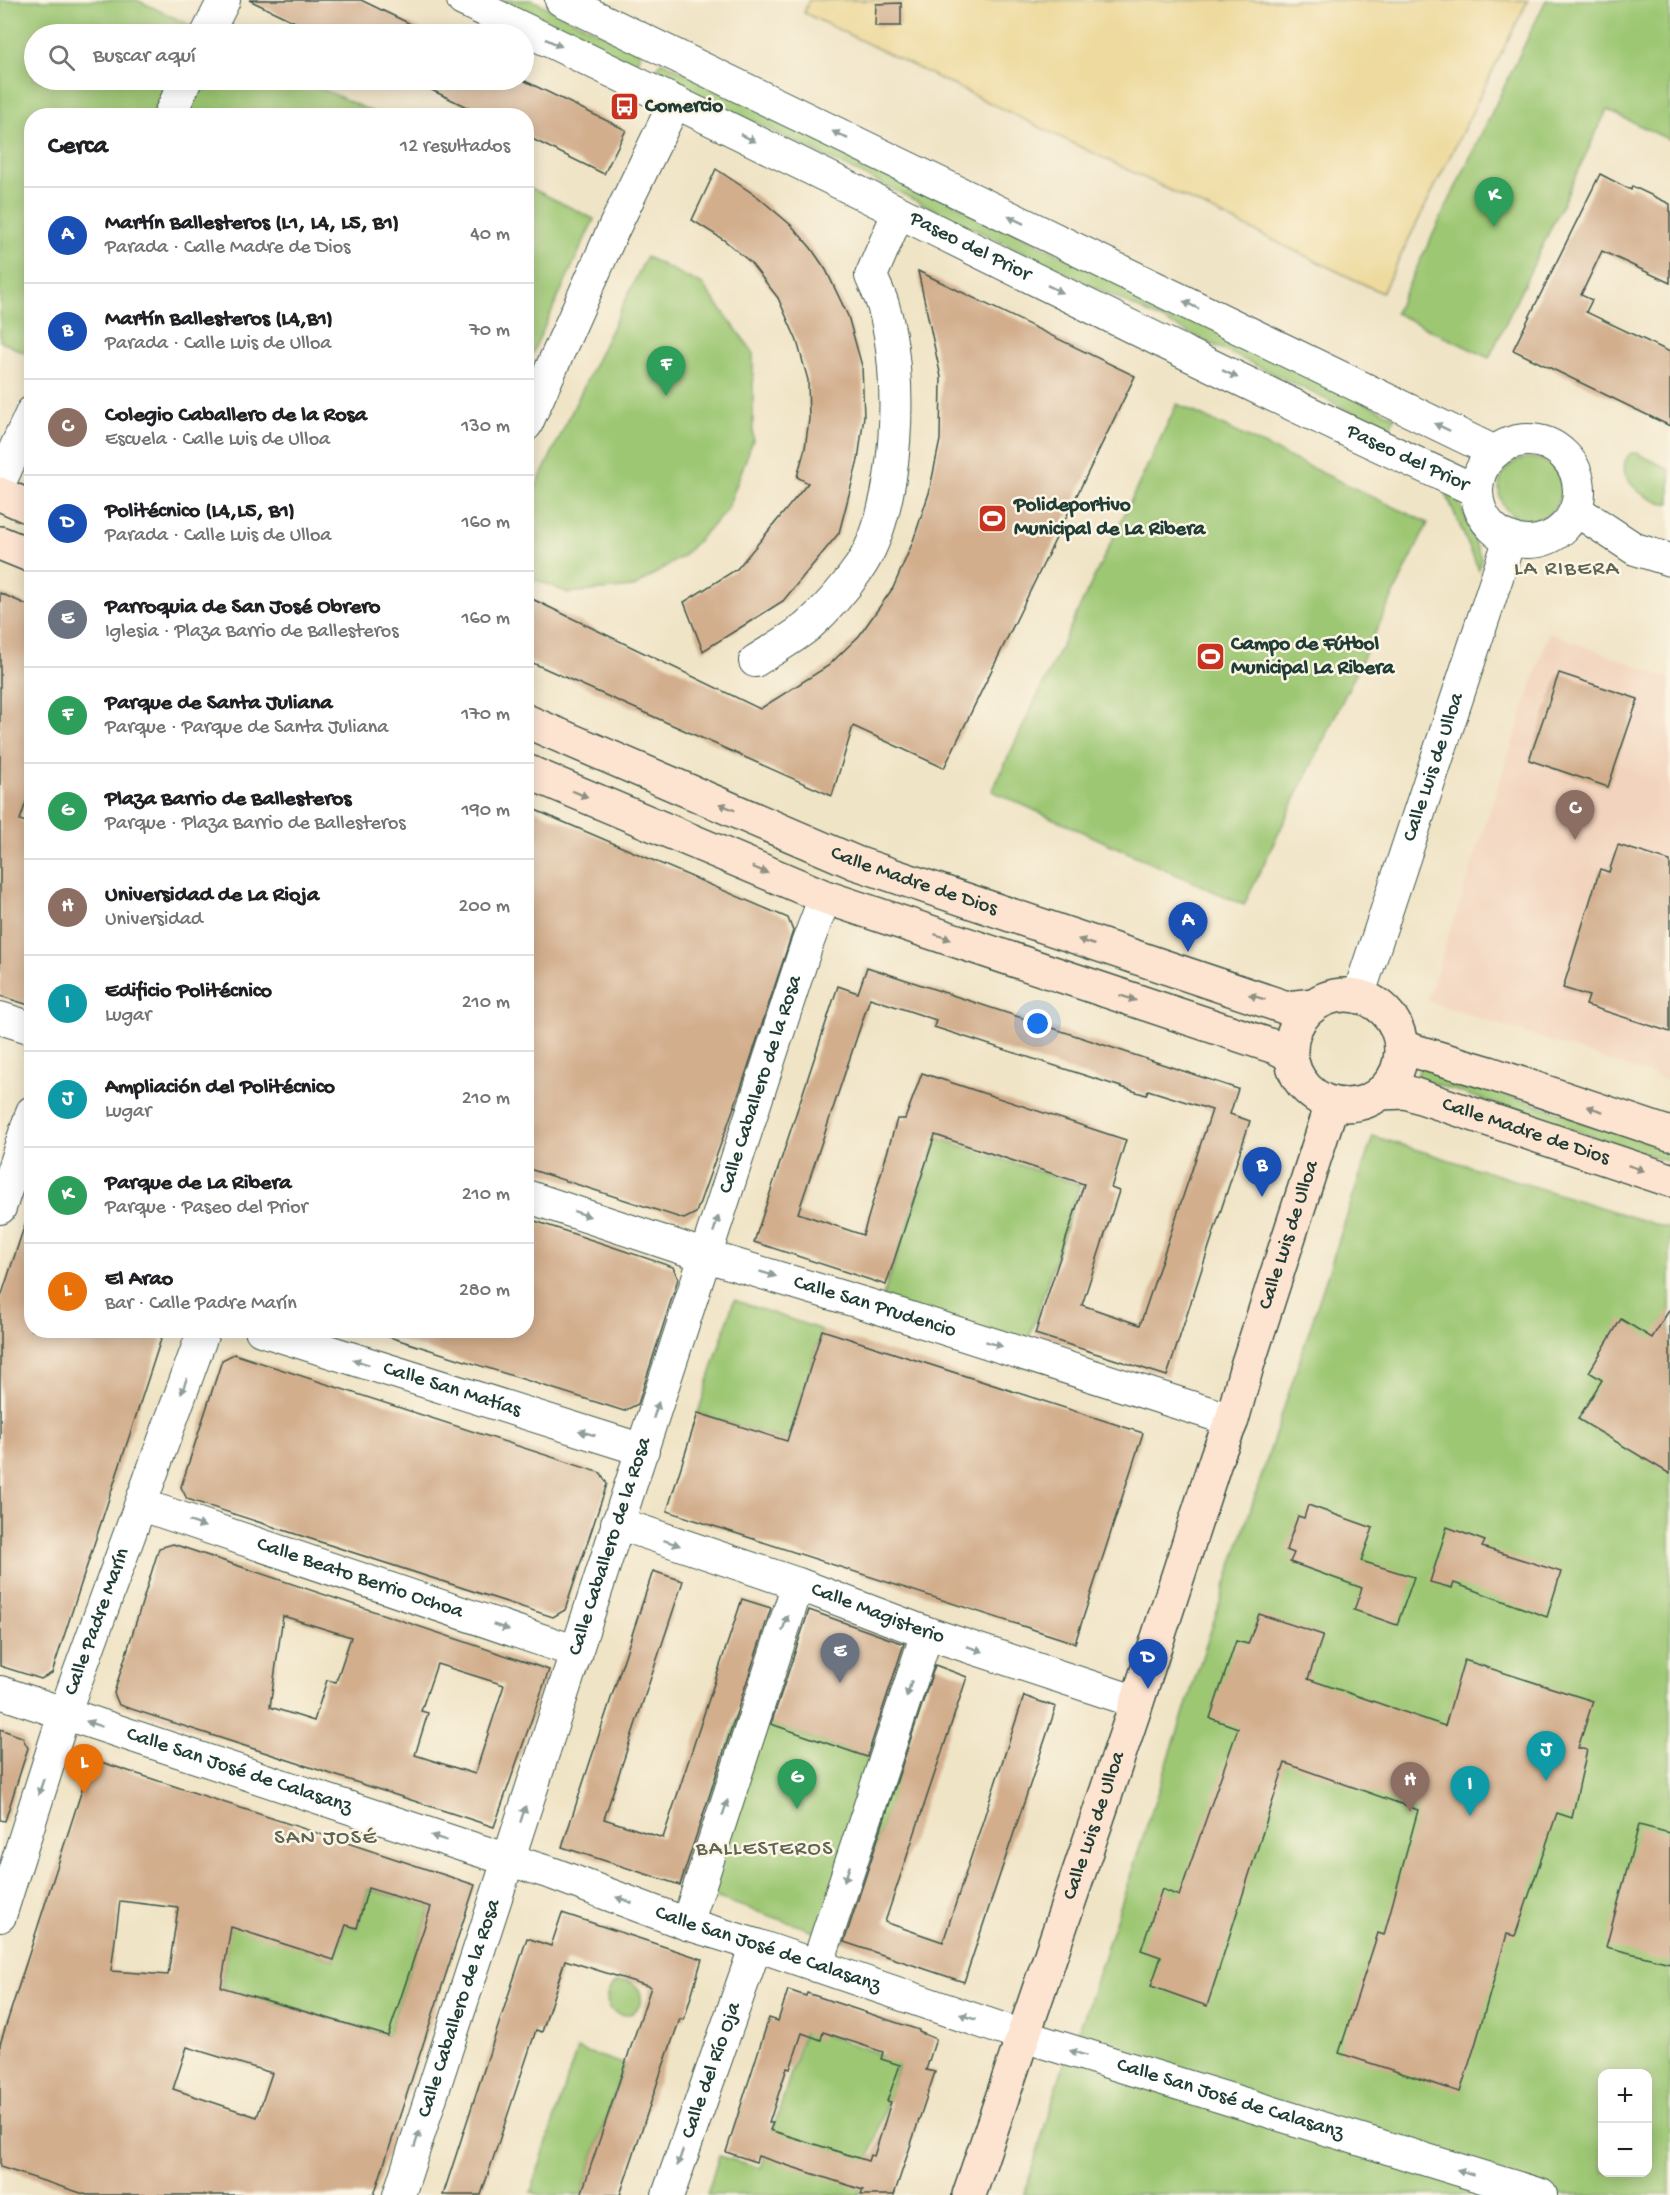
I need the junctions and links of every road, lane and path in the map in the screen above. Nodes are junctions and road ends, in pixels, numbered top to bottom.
1 (224, 0) edge
2 (463, 0) edge
3 (561, 0) edge
4 (212, 24) edge
5 (514, 24) edge
6 (534, 34) edge
7 (181, 90) edge
8 (675, 102) junction
9 (173, 108) edge
10 (898, 213) junction
11 (534, 408) edge
12 (24, 430) edge
13 (1495, 452) junction
14 (0, 482) edge
15 (1477, 491) junction
16 (0, 494) edge
17 (24, 504) edge
18 (1576, 510) junction
19 (1510, 538) junction
20 (0, 543) edge
21 (24, 553) edge
22 (1670, 560) edge
23 (754, 661) dead end
24 (534, 724) edge
25 (534, 774) edge
26 (825, 897) junction
27 (1358, 997) junction
28 (1314, 1005) junction
29 (0, 1018) edge
30 (24, 1026) edge
31 (1401, 1047) junction
32 (1291, 1055) junction
33 (1380, 1093) junction
34 (1332, 1104) junction
35 (1670, 1134) edge
36 (24, 1136) edge
37 (1670, 1180) edge
38 (534, 1199) edge
39 (0, 1208) edge
40 (706, 1256) junction
41 (201, 1338) edge
42 (286, 1338) edge
43 (1247, 1366) junction
44 (1222, 1417) junction
45 (643, 1450) junction
46 (1217, 1456) junction
47 (141, 1505) junction
48 (617, 1523) junction
49 (798, 1584) junction
50 (927, 1634) junction
51 (577, 1652) junction
52 (0, 1692) edge
53 (1137, 1702) junction
54 (64, 1714) junction
55 (508, 1860) junction
56 (0, 1916) edge
57 (687, 1923) junction
58 (756, 1945) junction
59 (817, 1966) junction
60 (1023, 2036) junction
61 (399, 2195) edge
62 (668, 2195) edge
63 (969, 2195) edge
64 (1541, 2195) edge

1 - 4 street
2 -> 5 street, Paseo del Prior
13 -> 3 street, Paseo del Prior
6 -> 8 street, Paseo del Prior
7 - 9 street
8 -> 10 street, Paseo del Prior
8 - 11 street
10 -> 15 street, Paseo del Prior
10 - 23 street
12 - 14 street
13 - 15 street
13 - 18 street
15 - 19 street
16 - 17 main road
18 - 19 street
18 - 22 street
19 - 27 street, Calle Luis de Ulloa
20 - 21 main road
28 -> 24 main road, Calle Madre de Dios
25 -> 26 main road, Calle Madre de Dios
26 -> 32 main road, Calle Madre de Dios
40 -> 26 street, Calle Caballero de la Rosa
27 - 28 main road
27 - 31 main road
28 - 32 main road
29 - 30 street
31 - 33 main road
35 -> 31 main road, Calle Madre de Dios
32 - 34 main road
33 - 34 main road
33 -> 37 main road, Calle Madre de Dios
34 - 43 main road, Calle Luis de Ulloa
36 - 39 street
38 -> 40 street, Calle San Prudencio
40 -> 44 street, Calle San Prudencio
45 -> 40 street, Calle Caballero de la Rosa
41 -> 47 street, Calle Padre Marín
45 -> 42 street, Calle San Matías
43 - 44 main road, Calle Luis de Ulloa
43 - 46 main road, Calle Luis de Ulloa
44 - 46 main road, Calle Luis de Ulloa
45 - 48 street, Calle Caballero de la Rosa
46 - 53 main road, Calle Luis de Ulloa
47 -> 51 street, Calle Beato Berrio Ochoa
47 - 54 street, Calle Padre Marín
48 -> 49 street, Calle Magisterio
48 - 51 street, Calle Caballero de la Rosa
49 - 50 street, Calle Magisterio
57 -> 49 street
50 -> 53 street, Calle Magisterio
50 -> 59 street
55 -> 51 street, Calle Caballero de la Rosa
52 - 54 street, Calle San José de Calasanz
53 - 60 main road, Calle Luis de Ulloa
55 -> 54 street, Calle San José de Calasanz
54 -> 56 street, Calle Padre Marín
57 -> 55 street, Calle San José de Calasanz
61 -> 55 street, Calle Caballero de la Rosa
57 - 58 street, Calle San José de Calasanz
58 - 59 street, Calle San José de Calasanz
58 -> 62 street, Calle del Río Oja
60 -> 59 street, Calle San José de Calasanz
60 - 63 main road, Calle Luis de Ulloa
64 -> 60 street, Calle San José de Calasanz

